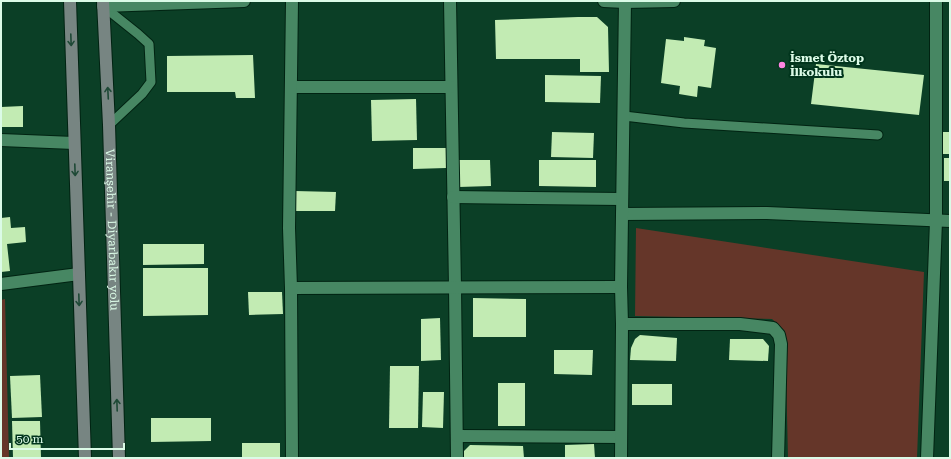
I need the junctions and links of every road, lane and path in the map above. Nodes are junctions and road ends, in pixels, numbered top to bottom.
1 (70, 1) edge
2 (244, 1) edge
3 (292, 1) edge
4 (450, 1) edge
5 (604, 1) edge
6 (625, 1) edge
7 (674, 1) edge
8 (936, 1) edge
9 (103, 4) edge
10 (291, 87) junction
11 (451, 87) junction
12 (624, 116) junction
13 (109, 125) junction
14 (878, 134) dead end
15 (1, 140) edge
16 (74, 143) junction
17 (453, 197) junction
18 (622, 199) junction
19 (622, 214) junction
20 (936, 220) junction
21 (950, 221) edge
22 (79, 274) junction
23 (1, 284) edge
24 (455, 287) junction
25 (621, 287) junction
26 (291, 288) junction
27 (622, 324) junction
28 (457, 436) junction
29 (621, 437) junction
30 (84, 458) edge
31 (119, 458) edge
32 (292, 458) edge
33 (456, 458) edge
34 (621, 458) edge
35 (778, 458) edge
36 (927, 458) edge

1 -> 16 main road
2 - 9 street
3 - 10 street
4 - 11 street
5 - 6 street
6 - 7 street
6 - 12 street
8 - 20 street
13 -> 9 main road, Viranşehir - Diyarbakır yolu
9 - 13 lane
10 - 11 street
10 - 26 street
11 - 17 street
12 - 14 lane
12 - 18 street
31 -> 13 main road, Viranşehir - Diyarbakır yolu
15 - 16 street
16 -> 22 main road
17 - 18 street
17 - 24 street
18 - 19 street
19 - 20 street
19 - 25 street
20 - 21 street
20 - 36 street
22 - 23 street
22 -> 30 main road
24 - 25 street
24 - 26 street
24 - 28 street
25 - 27 street
26 - 32 street
27 - 29 street
27 - 35 street
28 - 29 street
28 - 33 street
29 - 34 street

